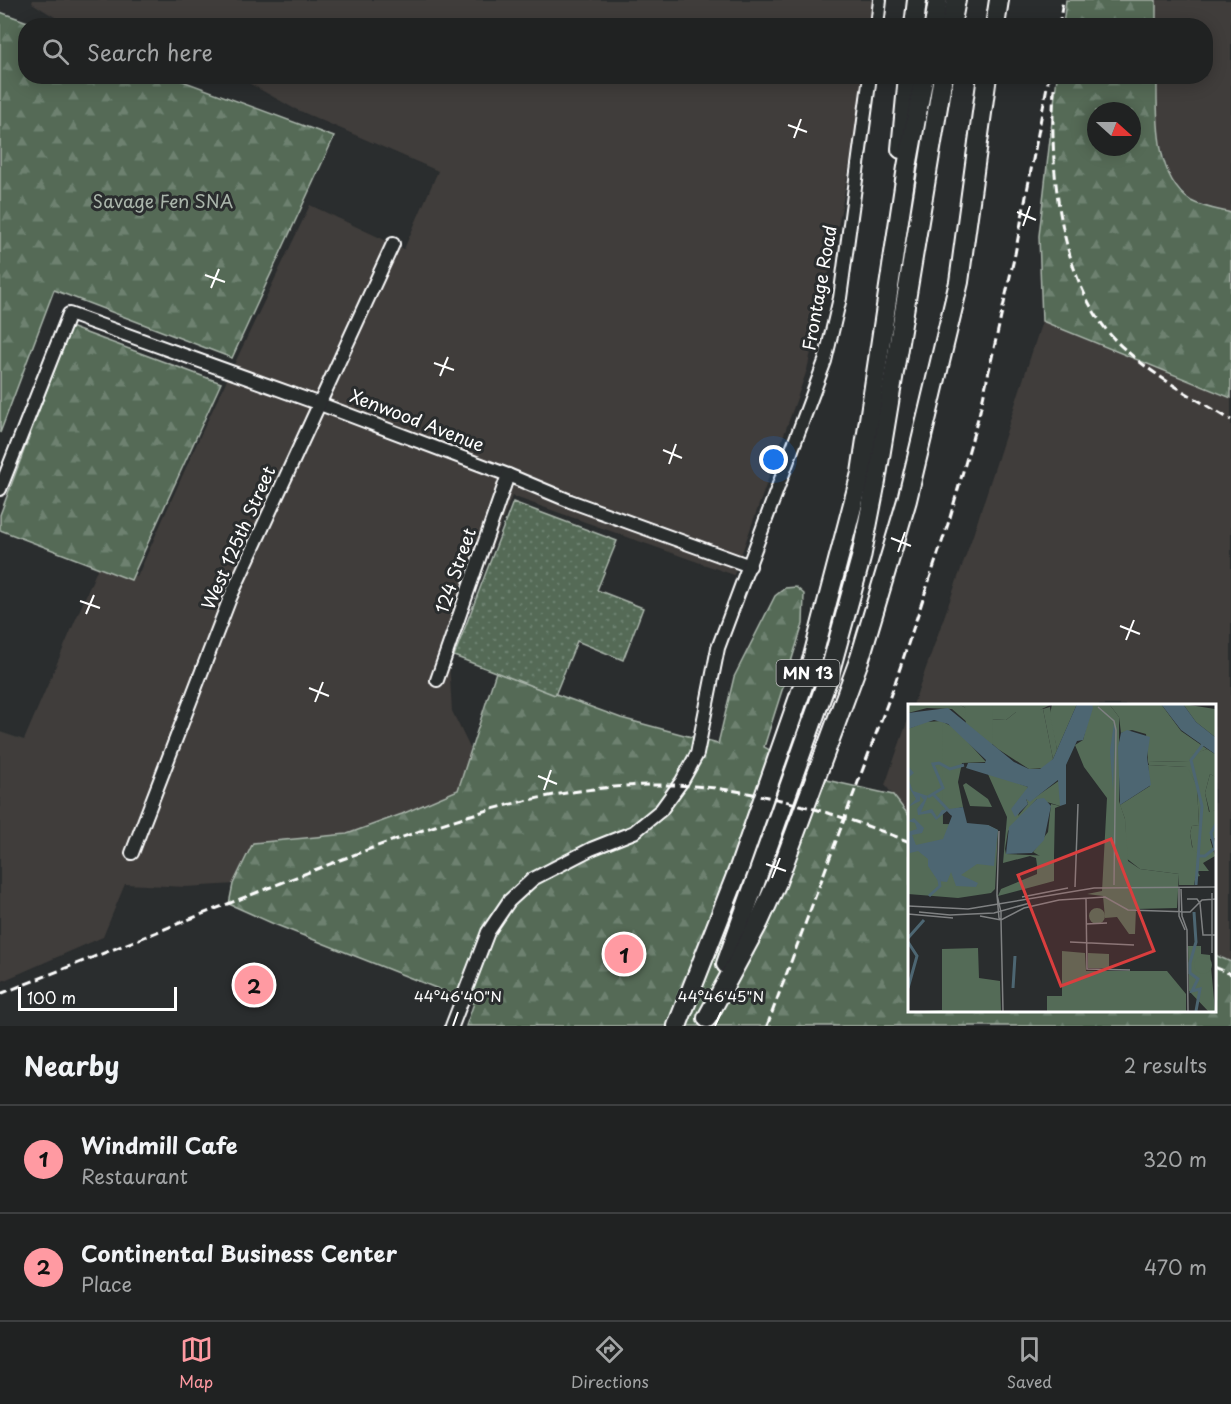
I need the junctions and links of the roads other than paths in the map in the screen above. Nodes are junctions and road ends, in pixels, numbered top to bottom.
1 (880, 0) edge
2 (917, 0) edge
3 (939, 0) edge
4 (956, 0) edge
5 (999, 0) edge
6 (877, 18) edge
7 (915, 18) edge
8 (936, 18) edge
9 (953, 18) edge
10 (996, 18) edge
11 (869, 84) edge
12 (907, 84) edge
13 (923, 84) edge
14 (942, 84) edge
15 (986, 84) edge
16 (898, 228) junction
17 (393, 244) dead end
18 (320, 404) junction
19 (508, 475) junction
20 (0, 489) edge
21 (750, 566) junction
22 (437, 680) dead end
23 (132, 853) dead end
24 (705, 1022) edge
25 (453, 1026) edge
26 (677, 1026) edge

1 - 6 street
2 - 7 highway
3 - 8 highway
4 - 9 highway
5 - 10 highway
11 - 21 street, Frontage Road
12 - 16 highway
13 - 16 highway, MN 13
14 - 24 highway, MN 13
15 - 24 highway
16 - 26 highway, MN 13
17 - 18 street, West 125th Street
18 - 19 street, Xenwood Avenue
18 - 20 street, Xenwood Avenue
18 - 23 street, West 125th Street
19 - 21 street, Xenwood Avenue
19 - 22 street, 124 Street
21 - 25 street, Frontage Road

